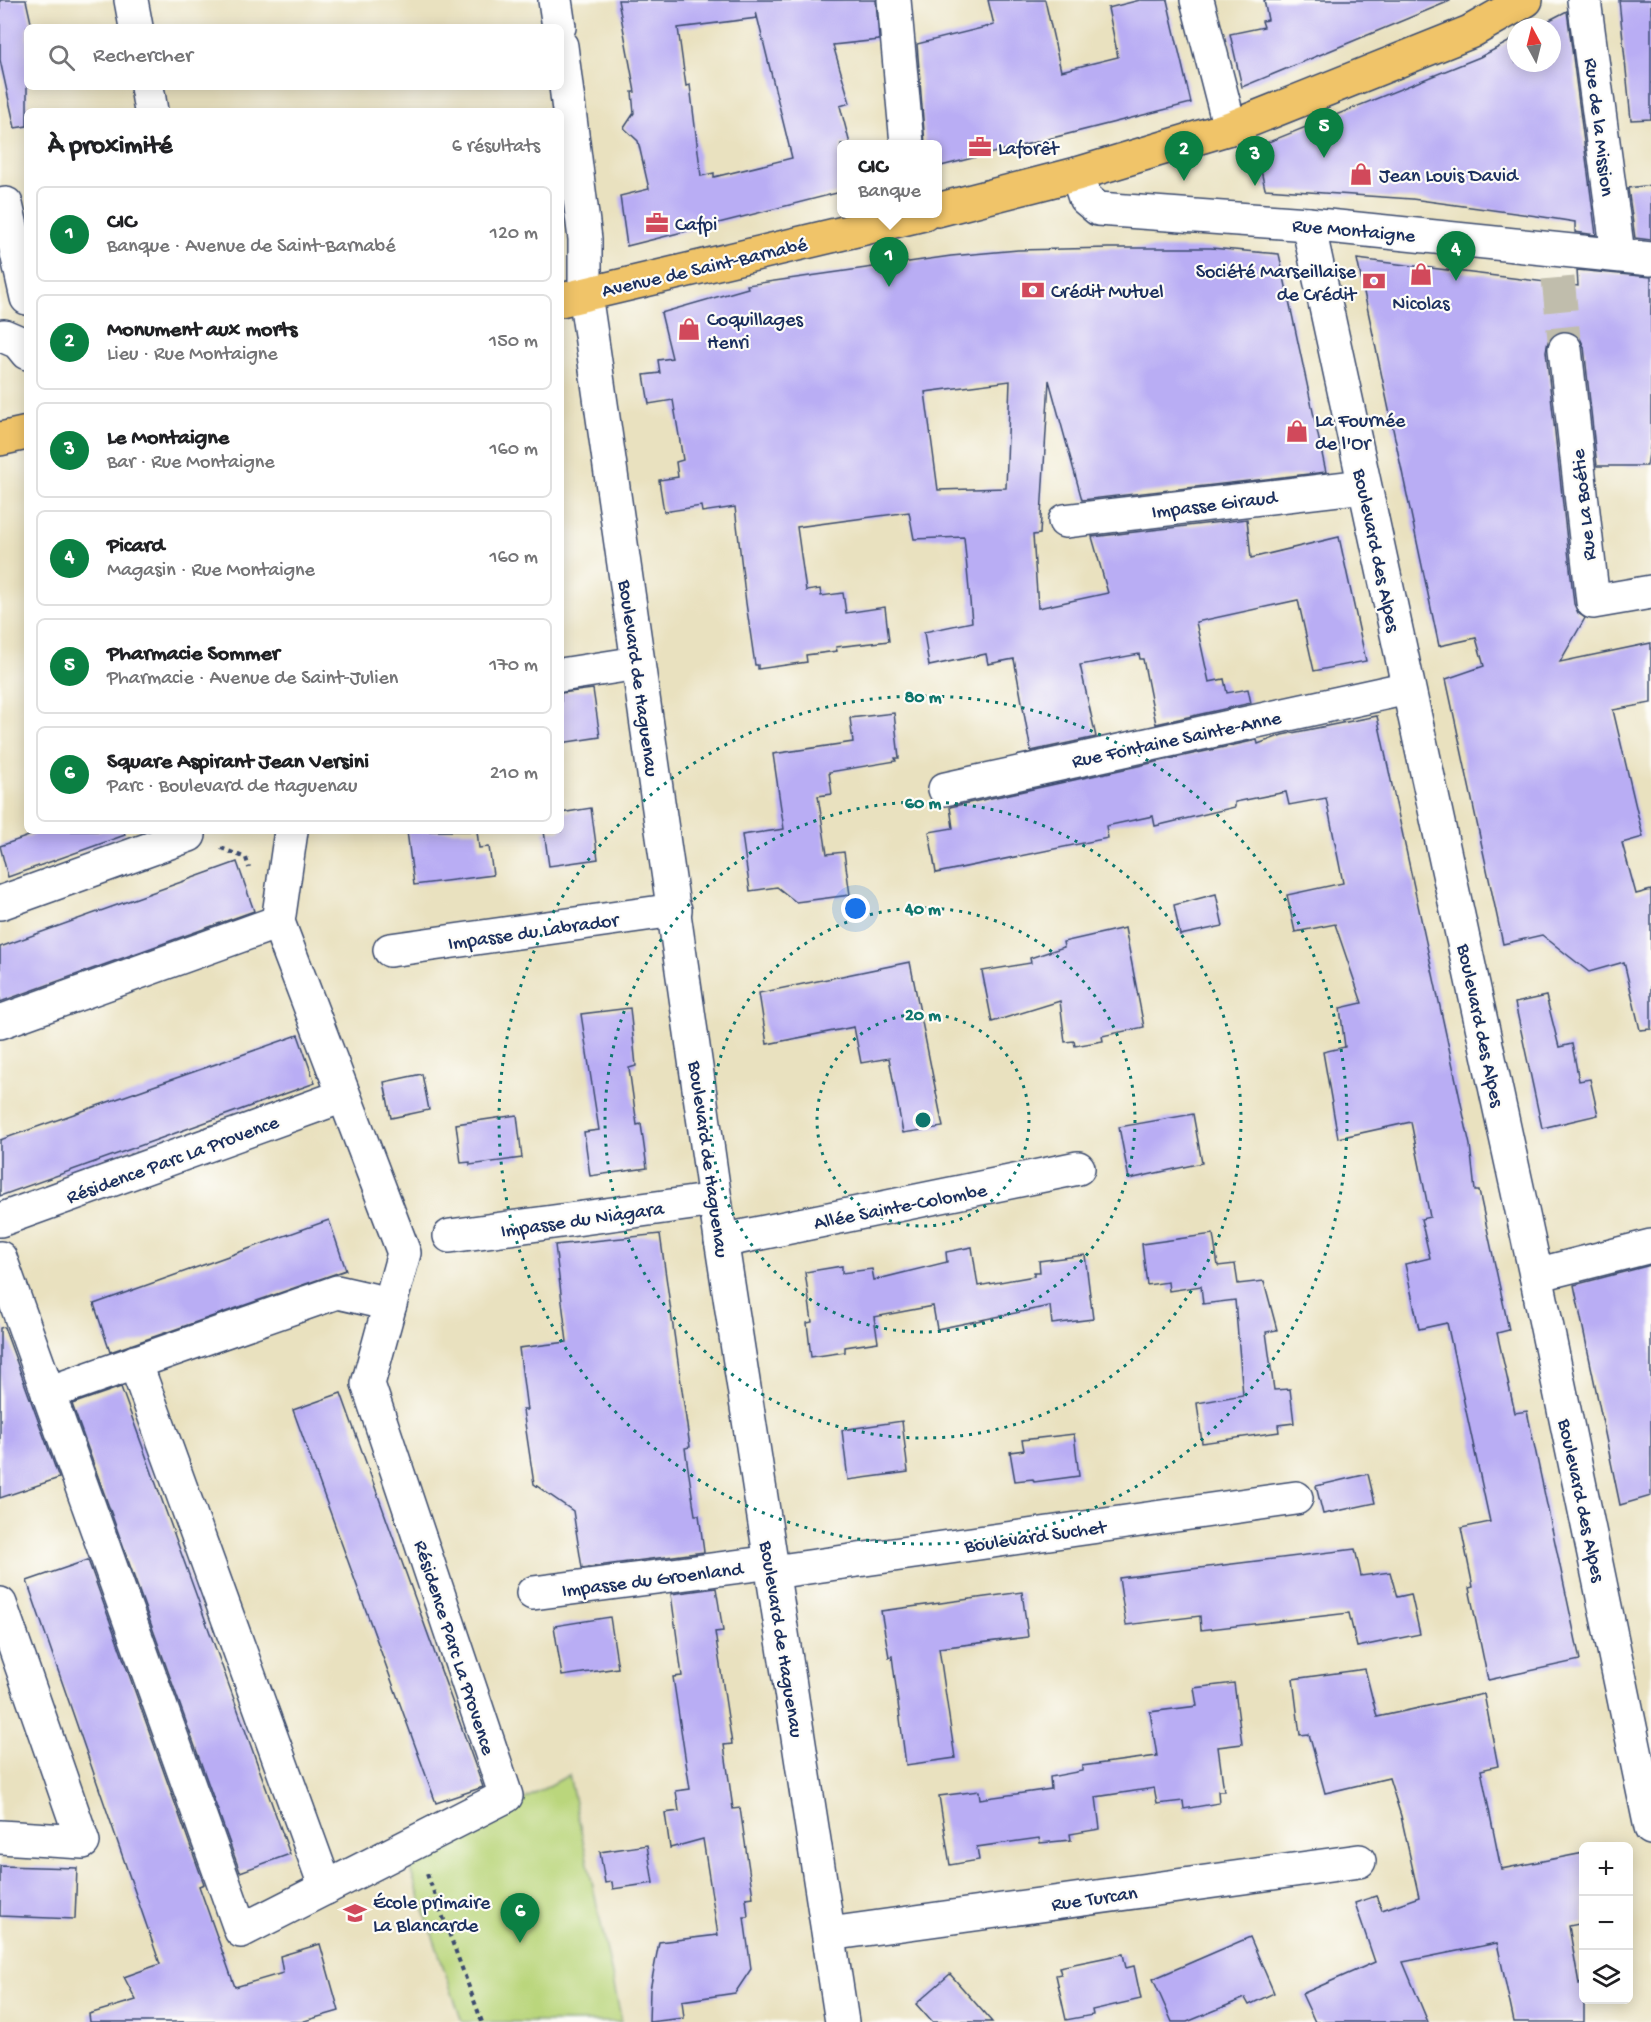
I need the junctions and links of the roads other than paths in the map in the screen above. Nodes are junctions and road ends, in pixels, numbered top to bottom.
1 (131, 0) edge
2 (555, 0) edge
3 (894, 0) edge
4 (1197, 0) edge
5 (1526, 0) edge
6 (1584, 0) edge
7 (135, 24) edge
8 (559, 24) edge
9 (564, 70) edge
10 (148, 90) edge
11 (150, 108) edge
12 (1230, 128) junction
13 (908, 140) edge
14 (1077, 174) junction
15 (0, 205) edge
16 (942, 208) edge
17 (903, 218) edge
18 (1308, 224) junction
19 (1618, 254) junction
20 (1651, 259) edge
21 (24, 285) edge
22 (573, 297) edge
23 (1564, 350) tunnel mouth
24 (24, 434) edge
25 (0, 440) edge
26 (1364, 486) junction
27 (1065, 521) dead end
28 (1651, 592) edge
29 (638, 663) junction
30 (564, 675) edge
31 (1408, 688) junction
32 (945, 789) dead end
33 (186, 834) edge
34 (291, 834) edge
35 (0, 903) edge
36 (675, 910) junction
37 (278, 922) junction
38 (390, 950) dead end
39 (0, 1022) edge
40 (343, 1096) junction
41 (1078, 1168) dead end
42 (715, 1200) junction
43 (0, 1220) edge
44 (450, 1236) dead end
45 (721, 1241) junction
46 (1651, 1246) edge
47 (0, 1258) edge
48 (1536, 1275) junction
49 (390, 1304) junction
50 (135, 1362) junction
51 (48, 1393) junction
52 (1296, 1498) dead end
53 (772, 1567) junction
54 (533, 1593) dead end
55 (0, 1604) edge
56 (1637, 1691) edge
57 (1651, 1828) edge
58 (0, 1837) edge
59 (1359, 1861) dead end
60 (326, 1888) junction
61 (829, 1934) junction
62 (842, 2022) edge

1 - 7 street
2 - 8 street
3 - 13 street
4 - 12 street
5 - 12 main road, Avenue de Saint-Barnabé
6 - 19 street, Rue de la Mission
9 - 22 street, Boulevard de Haguenau
10 - 11 street
12 - 14 main road, Avenue de Saint-Barnabé
14 - 16 main road, Avenue de Saint-Barnabé
14 - 18 street, Rue Montaigne
15 - 21 street
17 - 22 main road, Avenue de Saint-Barnabé
18 - 19 street, Rue Montaigne
18 - 26 street, Boulevard des Alpes
19 - 20 street, Rue Montaigne
22 - 29 street, Boulevard de Haguenau
23 - 28 street, Rue La Boétie
24 - 25 main road
26 - 27 street, Impasse Giraud
26 - 31 street, Boulevard des Alpes
29 - 30 street
29 - 36 street, Boulevard de Haguenau
31 - 32 street, Rue Fontaine Sainte-Anne
31 - 48 street, Boulevard des Alpes
33 - 35 street
34 - 37 street, Résidence Parc La Provence
36 - 38 street, Impasse du Labrador
36 - 42 street, Boulevard de Haguenau
37 - 39 street
37 - 40 street, Résidence Parc La Provence
40 - 43 street, Résidence Parc La Provence
40 - 49 street, Résidence Parc La Provence
41 - 45 street, Allée Sainte-Colombe
42 - 44 street, Impasse du Niagara
42 - 45 street, Boulevard de Haguenau
45 - 53 street, Boulevard de Haguenau
46 - 48 street
47 - 51 street, Résidence Parc La Provence
48 - 56 street, Boulevard des Alpes
49 - 50 street
49 - 60 street, Résidence Parc La Provence
50 - 51 street
50 - 60 street
51 - 60 street, Résidence Parc La Provence
52 - 53 street, Boulevard Suchet
53 - 54 street, Impasse du Groenland
53 - 61 street, Boulevard de Haguenau
55 - 58 street
56 - 57 street, Boulevard des Alpes
59 - 61 street, Rue Turcan
61 - 62 street, Boulevard de Haguenau

